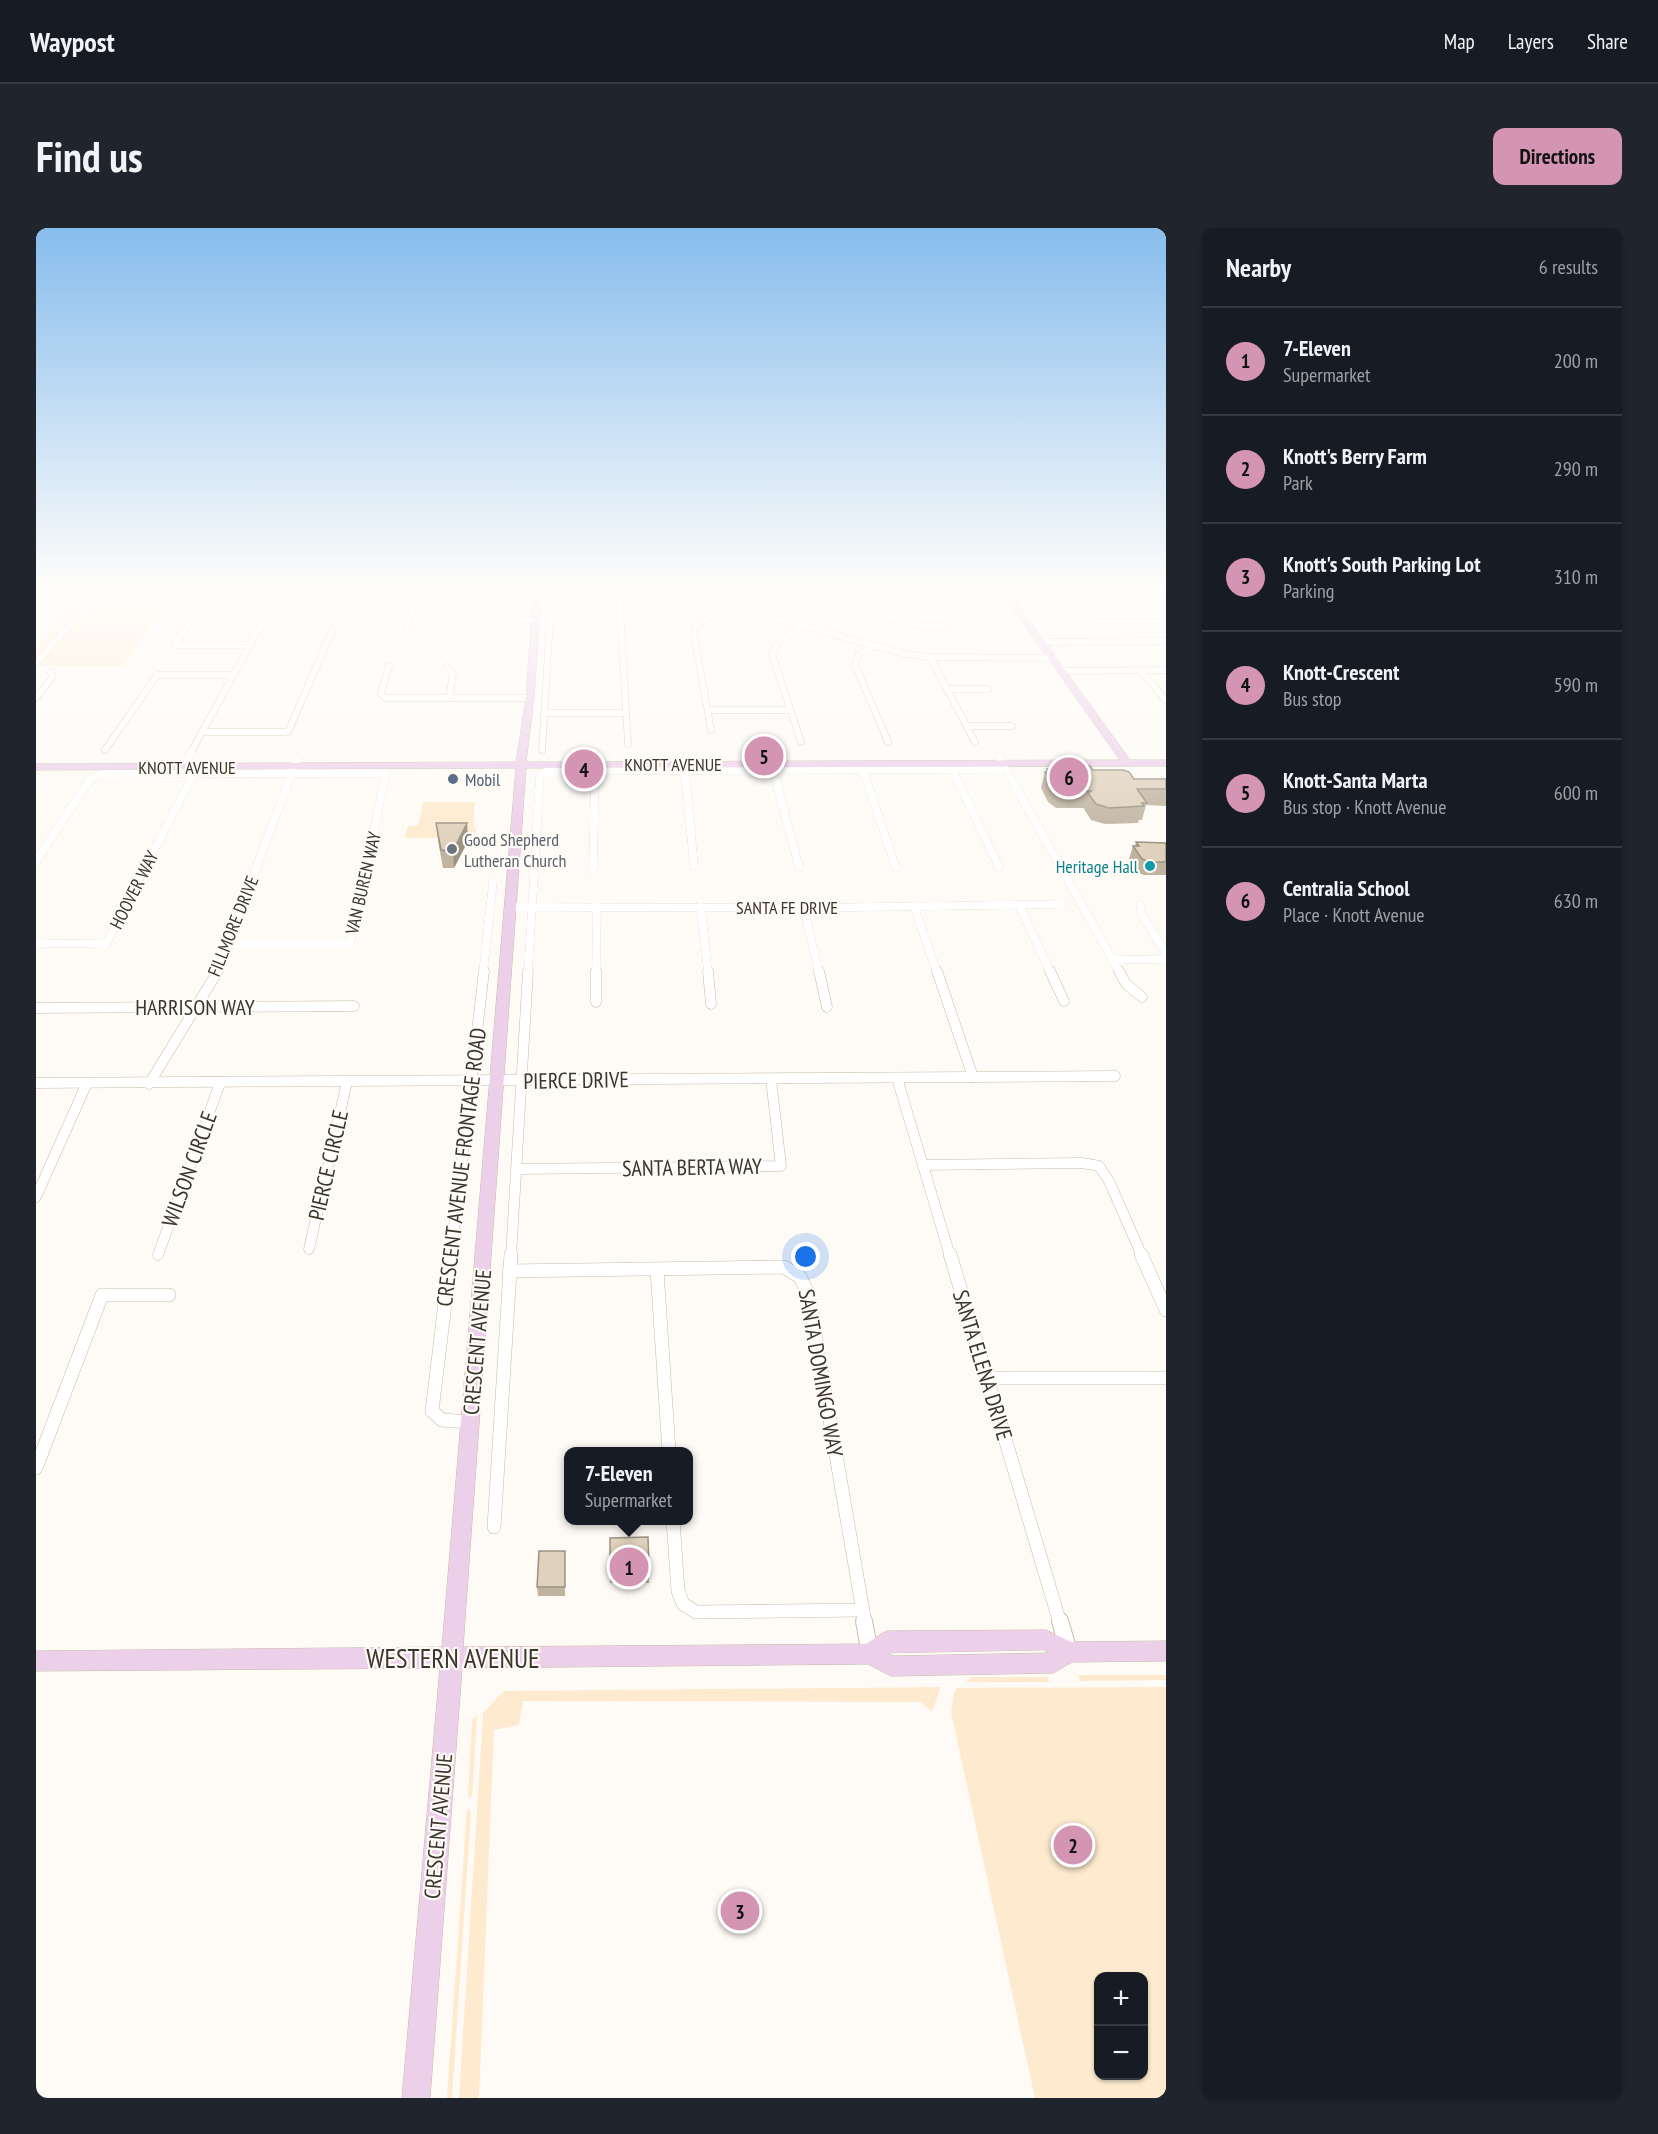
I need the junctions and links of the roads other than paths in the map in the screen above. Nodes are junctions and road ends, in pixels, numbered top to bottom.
1 (51, 672) dead end
2 (236, 672) edge
3 (314, 672) edge
4 (387, 672) edge
5 (452, 672) edge
6 (532, 672) edge
7 (547, 672) edge
8 (624, 672) edge
9 (702, 672) edge
10 (778, 672) edge
11 (858, 672) edge
12 (939, 672) edge
13 (1064, 672) edge
14 (1142, 672) edge
15 (234, 675) junction
16 (988, 688) dead end
17 (948, 689) junction
18 (36, 698) edge
19 (449, 698) junction
20 (530, 698) junction
21 (1166, 700) edge
22 (709, 710) junction
23 (790, 710) junction
24 (544, 713) junction
25 (626, 713) junction
26 (967, 726) junction
27 (1012, 726) dead end
28 (711, 730) dead end
29 (202, 732) junction
30 (801, 742) dead end
31 (888, 742) dead end
32 (975, 742) dead end
33 (628, 744) dead end
34 (105, 750) dead end
35 (543, 750) dead end
36 (1166, 757) edge
37 (36, 760) edge
38 (1125, 760) junction
39 (522, 761) junction
40 (185, 763) junction
41 (1002, 763) junction
42 (1166, 763) edge
43 (772, 764) junction
44 (294, 766) junction
45 (386, 766) junction
46 (36, 767) edge
47 (952, 769) junction
48 (863, 770) junction
49 (595, 771) junction
50 (685, 771) junction
51 (194, 773) junction
52 (36, 861) edge
53 (694, 866) dead end
54 (799, 867) dead end
55 (999, 867) dead end
56 (896, 868) dead end
57 (593, 869) dead end
58 (493, 882) dead end
59 (1062, 904) dead end
60 (1019, 905) junction
61 (1140, 905) dead end
62 (914, 906) junction
63 (512, 907) junction
64 (532, 907) junction
65 (597, 907) junction
66 (701, 907) junction
67 (804, 908) junction
68 (36, 943) edge
69 (228, 944) junction
70 (1166, 953) edge
71 (1166, 959) edge
72 (1112, 960) junction
73 (1142, 997) dead end
74 (1064, 1000) dead end
75 (596, 1002) dead end
76 (711, 1004) dead end
77 (354, 1006) dead end
78 (827, 1007) dead end
79 (36, 1008) edge
80 (194, 1008) junction
81 (1115, 1076) dead end
82 (973, 1077) junction
83 (897, 1078) junction
84 (771, 1079) junction
85 (522, 1081) junction
86 (347, 1082) junction
87 (472, 1082) junction
88 (496, 1082) junction
89 (36, 1083) edge
90 (87, 1083) junction
91 (220, 1083) junction
92 (149, 1084) junction
93 (923, 1165) junction
94 (517, 1169) junction
95 (40, 1178) edge
96 (36, 1197) edge
97 (309, 1249) dead end
98 (158, 1256) dead end
99 (657, 1270) junction
100 (509, 1271) junction
101 (169, 1295) dead end
102 (1166, 1310) edge
103 (987, 1378) junction
104 (1166, 1378) edge
105 (471, 1422) junction
106 (669, 1447) edge
107 (36, 1467) edge
108 (673, 1525) edge
109 (494, 1527) dead end
110 (862, 1610) junction
111 (1166, 1651) edge
112 (1069, 1652) junction
113 (870, 1654) junction
114 (452, 1657) junction
115 (36, 1661) edge
116 (416, 2098) edge

1 - 18 street
2 - 15 street
3 - 29 street
4 - 19 street
5 - 19 street
6 - 20 street, CRESCENT AVENUE
7 - 24 street
8 - 25 street
9 - 22 street
10 - 23 street
11 - 31 street
12 - 17 street
13 - 38 street
14 - 21 street
15 - 29 street
15 - 34 street
16 - 17 street
17 - 26 street
19 - 20 street
20 - 39 street, CRESCENT AVENUE
22 - 23 street
22 - 28 street
23 - 30 street
24 - 25 street
24 - 35 street
25 - 33 street
26 - 27 street
26 - 32 street
29 - 40 street
36 - 38 street, KNOTT AVENUE
37 - 40 street, KNOTT AVENUE
38 - 41 street, KNOTT AVENUE
38 - 42 street, KNOTT AVENUE
39 - 43 street, KNOTT AVENUE
39 - 45 street, KNOTT AVENUE
39 - 63 street, CRESCENT AVENUE
40 - 44 street, KNOTT AVENUE
40 - 46 street, KNOTT AVENUE
41 - 43 street, KNOTT AVENUE
41 - 47 street
41 - 72 street
43 - 48 street
43 - 50 street
43 - 54 street
44 - 45 street, KNOTT AVENUE
44 - 51 street
44 - 69 street, FILLMORE DRIVE
45 - 69 street, VAN BUREN WAY
47 - 48 street
47 - 55 street
48 - 56 street
49 - 50 street
49 - 57 street
49 - 64 street, CRESCENT AVENUE
50 - 53 street
51 - 52 street
51 - 68 street, HOOVER WAY
58 - 87 street, CRESCENT AVENUE FRONTAGE ROAD
59 - 60 street, SANTA FE DRIVE
60 - 62 street, SANTA FE DRIVE
60 - 74 street
61 - 70 street
62 - 67 street, SANTA FE DRIVE
62 - 82 street
63 - 64 street, SANTA FE DRIVE
63 - 88 street, CRESCENT AVENUE
64 - 65 street, SANTA FE DRIVE
64 - 85 street, CRESCENT AVENUE
65 - 66 street, SANTA FE DRIVE
65 - 75 street
66 - 67 street, SANTA FE DRIVE
66 - 76 street
67 - 78 street
69 - 80 street, FILLMORE DRIVE
71 - 72 street
72 - 73 street
77 - 80 street, HARRISON WAY
79 - 80 street, HARRISON WAY
80 - 92 street, FILLMORE DRIVE
81 - 82 street, PIERCE DRIVE
82 - 83 street, PIERCE DRIVE
83 - 84 street, PIERCE DRIVE
83 - 93 street, SANTA ELENA DRIVE
84 - 85 street, PIERCE DRIVE
84 - 94 street, SANTA BERTA WAY
85 - 88 street, PIERCE DRIVE
85 - 94 street, CRESCENT AVENUE
86 - 87 street, PIERCE DRIVE
86 - 91 street, PIERCE DRIVE
86 - 97 street, PIERCE CIRCLE
87 - 88 street, PIERCE DRIVE
87 - 105 street, CRESCENT AVENUE FRONTAGE ROAD
88 - 105 street, CRESCENT AVENUE
89 - 90 street, PIERCE DRIVE
90 - 92 street, PIERCE DRIVE
90 - 95 street
91 - 92 street, PIERCE DRIVE
91 - 98 street, WILSON CIRCLE
93 - 102 street
93 - 103 street, SANTA ELENA DRIVE
94 - 100 street, CRESCENT AVENUE
95 - 96 street
99 - 100 street, SANTA DOMINGO WAY
99 - 106 street
99 - 110 street, SANTA DOMINGO WAY
100 - 109 street, CRESCENT AVENUE
101 - 107 street
103 - 104 street
103 - 112 street, SANTA ELENA DRIVE
105 - 114 street, CRESCENT AVENUE
108 - 110 street
110 - 113 street, SANTA DOMINGO WAY
111 - 112 street, WESTERN AVENUE
112 - 113 street, WESTERN AVENUE
113 - 114 street, WESTERN AVENUE
114 - 115 street, WESTERN AVENUE
114 - 116 street, CRESCENT AVENUE

